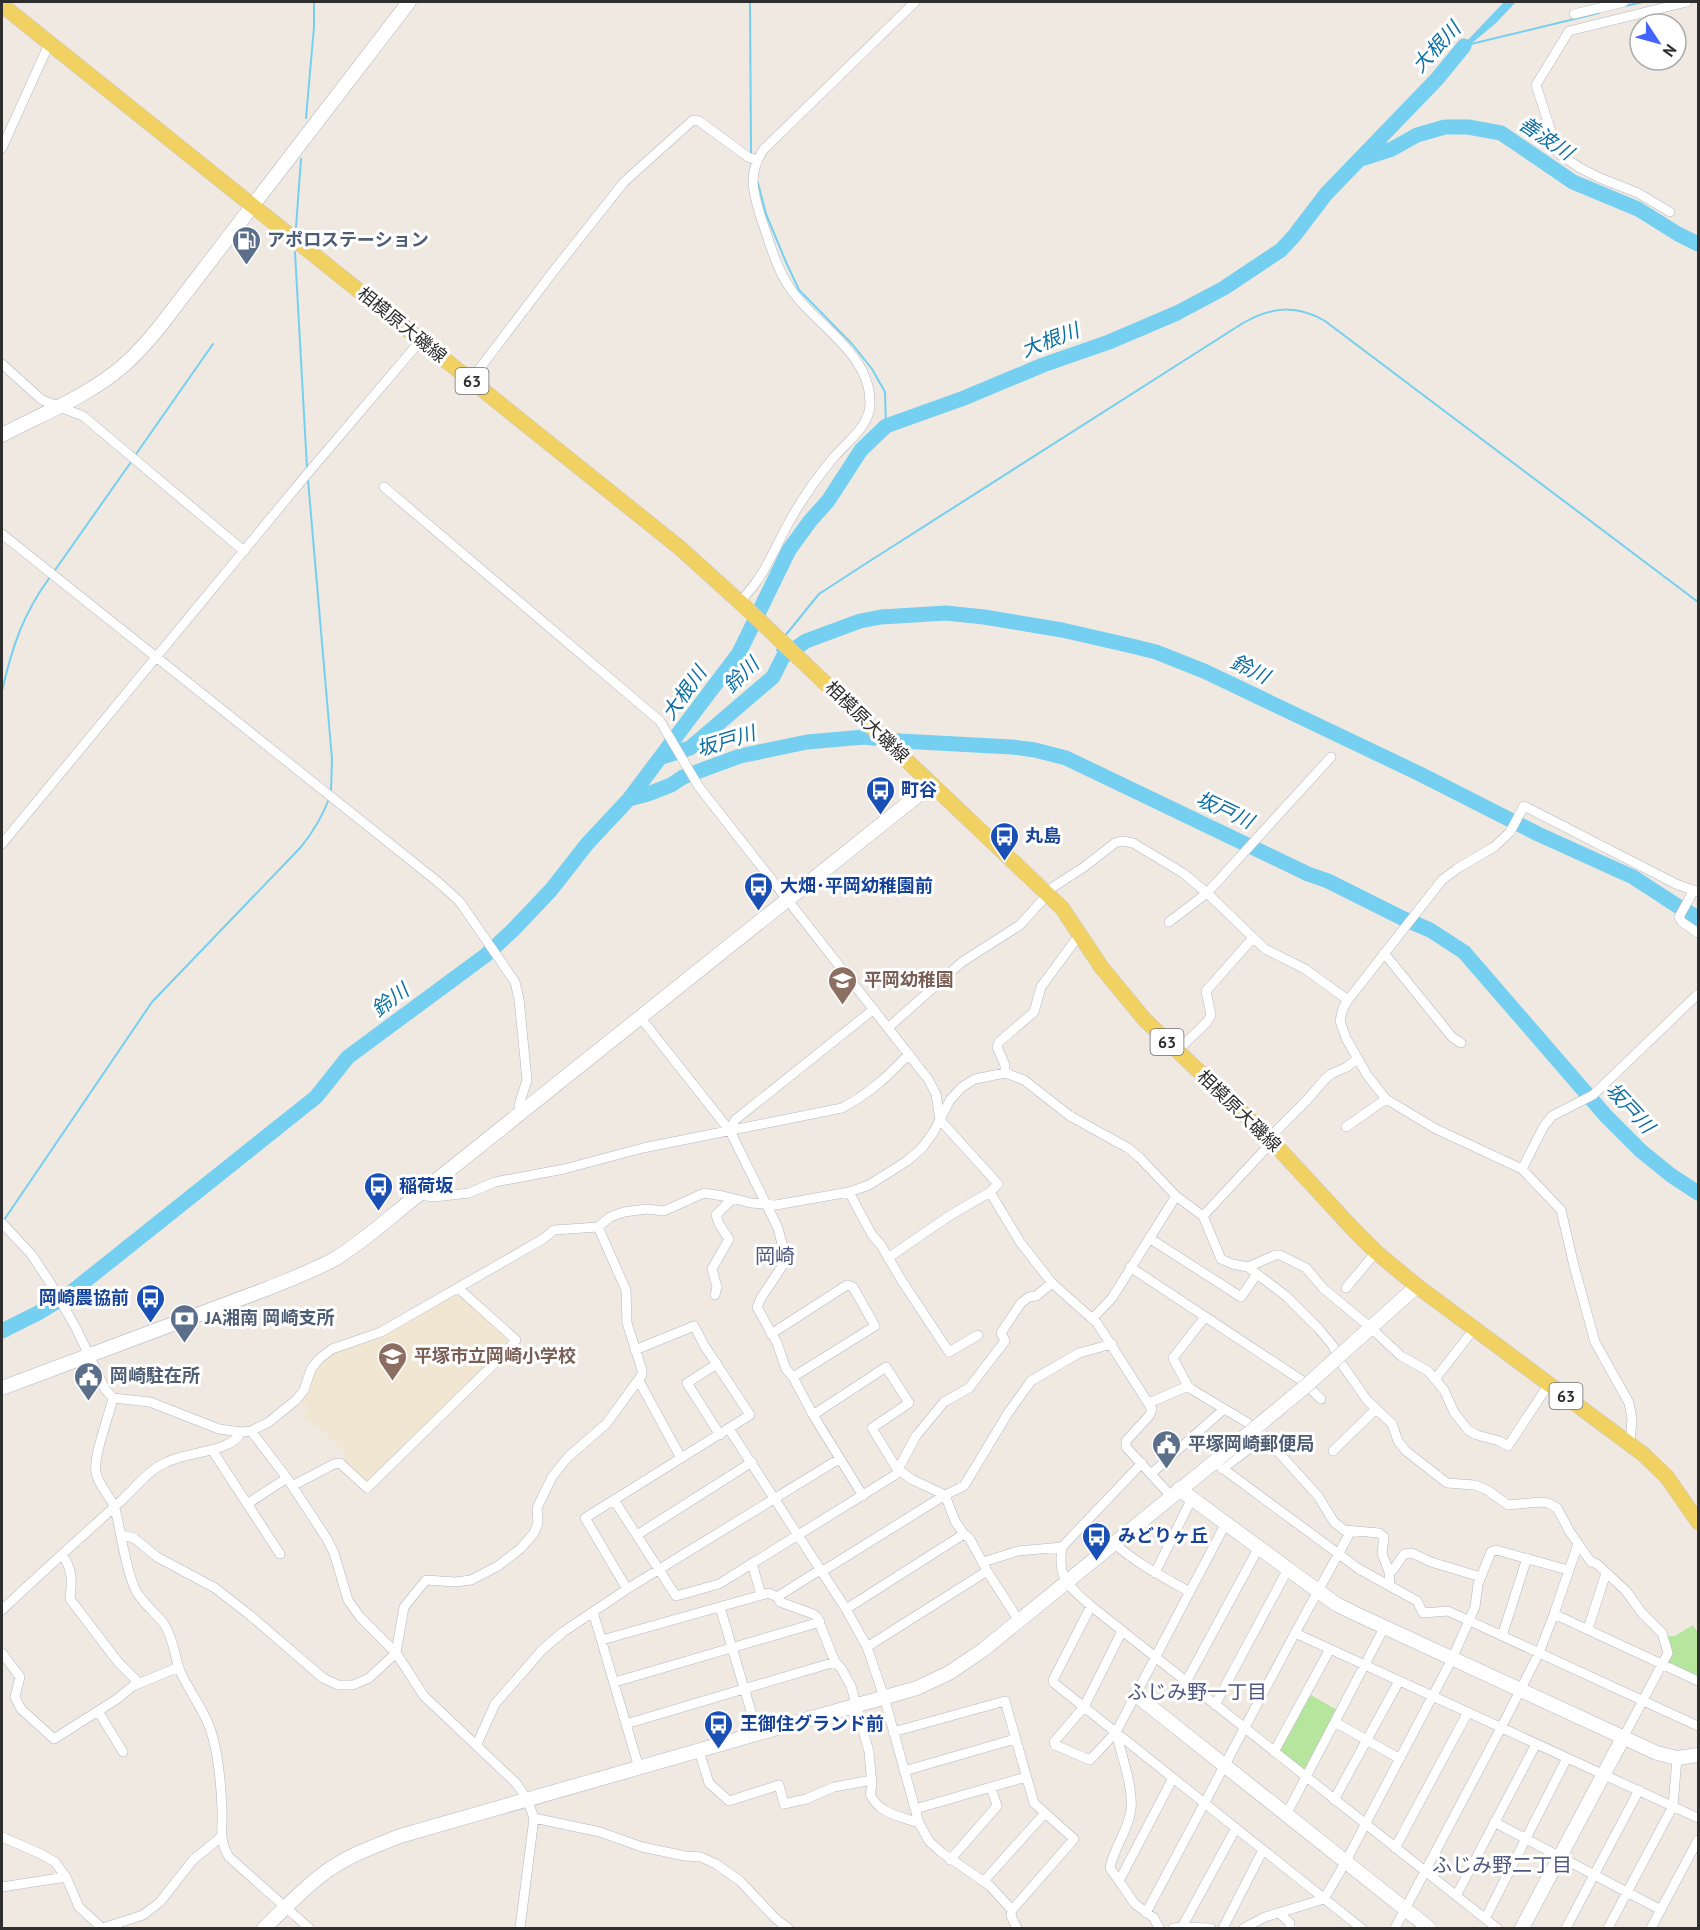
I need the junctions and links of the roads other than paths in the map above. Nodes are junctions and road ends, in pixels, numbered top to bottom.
1 (409, 2) edge
2 (915, 2) edge
3 (1624, 2) edge
4 (1686, 2) edge
5 (2, 5) edge
6 (1574, 14) dead end
7 (50, 44) junction
8 (2, 148) edge
9 (756, 160) junction
10 (252, 204) junction
11 (1670, 212) dead end
12 (421, 340) junction
13 (2, 364) edge
14 (471, 380) junction
15 (59, 406) junction
16 (2, 435) edge
17 (384, 487) dead end
18 (2, 534) edge
19 (244, 551) junction
20 (742, 604) junction
21 (157, 657) junction
22 (1331, 757) dead end
23 (932, 784) junction
24 (2, 844) edge
25 (1207, 893) junction
26 (1694, 893) edge
27 (1048, 894) junction
28 (788, 900) junction
29 (1169, 922) dead end
30 (1698, 933) edge
31 (1080, 934) junction
32 (1253, 938) junction
33 (1384, 953) junction
34 (1698, 994) edge
35 (1348, 1000) junction
36 (874, 1009) junction
37 (640, 1017) junction
38 (889, 1027) junction
39 (1461, 1043) dead end
40 (1177, 1051) junction
41 (909, 1054) junction
42 (1358, 1058) junction
43 (1005, 1074) junction
44 (1386, 1099) junction
45 (520, 1113) junction
46 (940, 1120) junction
47 (1346, 1127) dead end
48 (730, 1131) junction
49 (1270, 1140) junction
50 (1522, 1169) junction
51 (849, 1192) junction
52 (990, 1192) junction
53 (418, 1195) junction
54 (1176, 1196) junction
55 (732, 1199) junction
56 (767, 1204) junction
57 (1203, 1216) junction
58 (2, 1223) edge
59 (597, 1227) junction
60 (1149, 1238) junction
61 (1376, 1252) junction
62 (888, 1258) junction
63 (1130, 1267) junction
64 (1248, 1267) junction
65 (1257, 1274) junction
66 (1052, 1283) junction
67 (1417, 1286) junction
68 (458, 1288) junction
69 (1346, 1288) dead end
70 (715, 1294) dead end
71 (1205, 1317) junction
72 (1092, 1319) junction
73 (1371, 1328) junction
74 (1474, 1329) junction
75 (771, 1334) junction
76 (978, 1335) dead end
77 (1112, 1344) junction
78 (635, 1350) junction
79 (89, 1356) junction
80 (717, 1364) junction
81 (793, 1377) junction
82 (1435, 1379) junction
83 (639, 1381) junction
84 (1549, 1384) junction
85 (1188, 1386) junction
86 (2, 1388) edge
87 (113, 1398) junction
88 (1321, 1399) dead end
89 (1149, 1403) junction
90 (1224, 1409) junction
91 (1376, 1409) junction
92 (813, 1415) junction
93 (729, 1429) junction
94 (246, 1431) junction
95 (720, 1435) junction
96 (1265, 1437) junction
97 (1630, 1443) junction
98 (1335, 1445) dead end
99 (212, 1450) junction
100 (681, 1458) junction
101 (839, 1459) junction
102 (752, 1462) junction
103 (1142, 1463) junction
104 (1218, 1463) junction
105 (897, 1469) junction
106 (1152, 1473) junction
107 (290, 1482) junction
108 (1175, 1492) junction
109 (945, 1495) junction
110 (863, 1496) junction
111 (1192, 1498) junction
112 (776, 1499) junction
113 (614, 1500) junction
114 (247, 1504) junction
115 (114, 1506) junction
116 (1698, 1522) edge
117 (1226, 1523) junction
118 (1351, 1531) junction
119 (964, 1534) junction
120 (121, 1535) junction
121 (637, 1535) junction
122 (798, 1535) junction
123 (1114, 1543) junction
124 (1578, 1544) junction
125 (1062, 1547) junction
126 (1259, 1547) junction
127 (280, 1554) dead end
128 (1338, 1554) junction
129 (62, 1555) junction
130 (1527, 1558) junction
131 (752, 1563) junction
132 (985, 1566) junction
133 (1288, 1569) junction
134 (659, 1570) junction
135 (1568, 1570) junction
136 (821, 1571) junction
137 (1389, 1572) junction
138 (1155, 1573) junction
139 (1606, 1573) junction
140 (1481, 1577) junction
141 (1065, 1583) junction
142 (1390, 1586) junction
143 (627, 1589) junction
144 (1318, 1591) junction
145 (1190, 1592) junction
146 (761, 1595) junction
147 (777, 1597) junction
148 (1091, 1606) junction
149 (720, 1607) junction
150 (846, 1609) junction
151 (2, 1610) edge
152 (593, 1612) junction
153 (1554, 1614) junction
154 (1469, 1620) junction
155 (1019, 1621) junction
156 (820, 1622) junction
157 (1384, 1628) junction
158 (1588, 1629) junction
159 (1122, 1631) junction
160 (1295, 1633) junction
161 (1502, 1636) junction
162 (602, 1640) junction
163 (732, 1647) junction
164 (867, 1647) junction
165 (1330, 1649) junction
166 (2, 1653) edge
167 (396, 1653) junction
168 (1539, 1653) junction
169 (1155, 1658) junction
170 (1452, 1659) junction
171 (835, 1662) junction
172 (1662, 1664) junction
173 (1364, 1665) junction
174 (179, 1667) junction
175 (1399, 1681) junction
176 (1698, 1681) edge
177 (615, 1682) junction
178 (1186, 1682) junction
179 (139, 1683) junction
180 (744, 1689) junction
181 (1520, 1690) junction
182 (1136, 1695) junction
183 (1432, 1696) junction
184 (884, 1697) junction
185 (1643, 1700) junction
186 (1215, 1705) junction
187 (856, 1706) junction
188 (1084, 1707) junction
189 (98, 1712) junction
190 (1468, 1712) junction
191 (1335, 1722) junction
192 (626, 1724) junction
193 (1698, 1726) edge
194 (1245, 1728) junction
195 (1501, 1728) junction
196 (893, 1732) junction
197 (1116, 1732) junction
198 (758, 1734) junction
199 (1623, 1738) junction
200 (1015, 1739) junction
201 (1367, 1740) junction
202 (477, 1744) junction
203 (1536, 1744) junction
204 (699, 1751) junction
205 (123, 1752) dead end
206 (1274, 1752) junction
207 (1698, 1755) edge
208 (1567, 1758) junction
209 (1677, 1758) junction
210 (1400, 1759) junction
211 (1224, 1766) junction
212 (639, 1768) junction
213 (904, 1771) junction
214 (1603, 1774) junction
215 (1305, 1777) junction
216 (1026, 1778) junction
217 (1173, 1778) junction
218 (872, 1780) junction
219 (991, 1787) junction
220 (1639, 1790) junction
221 (527, 1799) junction
222 (1334, 1800) junction
223 (1204, 1803) junction
224 (1673, 1806) junction
225 (915, 1809) junction
226 (1045, 1813) junction
227 (1286, 1815) junction
228 (534, 1818) junction
229 (1698, 1818) edge
230 (1494, 1822) junction
231 (919, 1823) junction
232 (1365, 1825) junction
233 (1236, 1828) junction
234 (2, 1837) edge
235 (220, 1837) junction
236 (1526, 1839) junction
237 (1698, 1840) edge
238 (1395, 1848) junction
239 (1263, 1851) junction
240 (1560, 1857) junction
241 (950, 1860) junction
242 (1345, 1863) junction
243 (1425, 1872) junction
244 (1594, 1876) junction
245 (66, 1877) junction
246 (984, 1881) junction
247 (1119, 1881) junction
248 (2, 1887) edge
249 (1627, 1893) junction
250 (1456, 1896) junction
251 (1324, 1899) junction
252 (286, 1908) junction
253 (1011, 1910) junction
254 (1405, 1910) junction
255 (1661, 1910) junction
256 (1146, 1913) junction
257 (1279, 1913) junction
258 (1485, 1919) junction
259 (1178, 1928) edge
260 (103, 1929) edge
261 (264, 1929) edge
262 (309, 1929) edge
263 (520, 1929) edge
264 (788, 1929) edge
265 (1017, 1929) edge
266 (1159, 1929) edge
267 (1210, 1929) edge
268 (1223, 1929) edge
269 (1244, 1929) edge
270 (1290, 1929) edge
271 (1361, 1929) edge
272 (1395, 1929) edge
273 (1429, 1929) edge
274 (1497, 1929) edge
275 (1522, 1929) edge
276 (1566, 1929) edge
277 (1608, 1929) edge
278 (1651, 1929) edge

1 - 10 street
2 - 9 street
3 - 6 street
4 - 11 street
5 - 7 main road, 相模原大磯線 / 63
7 - 8 street
7 - 10 main road, 相模原大磯線 / 63
9 - 14 street
9 - 20 street
10 - 12 main road, 相模原大磯線 / 63
10 - 15 street
12 - 14 main road, 相模原大磯線 / 63
12 - 19 street
13 - 15 street
14 - 20 main road, 相模原大磯線 / 63
15 - 16 street
15 - 19 street
17 - 28 street
18 - 21 street
19 - 21 street
20 - 23 main road, 相模原大磯線 / 63
21 - 24 street
21 - 45 street
22 - 25 street
23 - 27 main road, 相模原大磯線 / 63
23 - 28 street
25 - 27 street
25 - 29 street
25 - 32 street
26 - 30 street
26 - 33 street
27 - 31 main road, 相模原大磯線 / 63
27 - 38 street
28 - 36 street
28 - 37 street
31 - 40 main road, 相模原大磯線 / 63
31 - 43 street
32 - 35 street
32 - 40 street
33 - 35 street
33 - 39 street
34 - 50 street
35 - 42 street
36 - 38 street
36 - 48 street
37 - 45 street
37 - 48 street
38 - 41 street
40 - 49 main road, 相模原大磯線 / 63
41 - 46 street
41 - 48 street
42 - 44 street
42 - 49 street
43 - 46 street
43 - 54 street
44 - 47 street
44 - 50 street
45 - 53 street
46 - 51 street
46 - 52 street
48 - 53 street
48 - 56 street
49 - 57 street
49 - 61 main road, 相模原大磯線 / 63
50 - 97 street
51 - 56 street
51 - 62 street
52 - 62 street
52 - 66 street
53 - 79 street
54 - 57 street
54 - 60 street
55 - 56 street
55 - 59 street
55 - 70 street
56 - 75 street
57 - 64 street
58 - 79 street
59 - 68 street
59 - 78 street
60 - 63 street
60 - 65 street
61 - 67 main road, 相模原大磯線 / 63
61 - 69 street
62 - 76 street
63 - 71 street
63 - 72 street
64 - 65 street
64 - 73 street
65 - 91 street
66 - 72 street
66 - 105 street
67 - 73 street
67 - 74 main road, 相模原大磯線 / 63
68 - 94 street
68 - 107 street
71 - 85 street
71 - 88 street
72 - 77 street
73 - 82 street
73 - 104 street, bridge
74 - 82 street
74 - 84 main road, 相模原大磯線 / 63
75 - 81 street
75 - 81 street
77 - 89 street
77 - 109 street
78 - 80 street
78 - 83 street
79 - 86 street
79 - 87 street
80 - 93 street
80 - 95 street
81 - 92 street
82 - 84 street
83 - 100 street
83 - 167 street
84 - 97 main road, 相模原大磯線 / 63
85 - 89 street
85 - 90 street
87 - 94 street
87 - 115 street
89 - 103 street
90 - 96 street
90 - 106 street
91 - 98 street
91 - 124 street
92 - 101 street
92 - 105 street
93 - 95 street
93 - 102 street
94 - 99 street
94 - 107 street
95 - 100 street
96 - 104 street
96 - 118 street
97 - 116 main road, 相模原大磯線 / 63
99 - 114 street
99 - 115 street
100 - 113 street
101 - 110 street
101 - 112 street
102 - 112 street
102 - 121 street
103 - 106 street
103 - 125 street
104 - 108 street
104 - 128 street
105 - 109 street
105 - 110 street
106 - 108 street
107 - 114 street
107 - 167 street
108 - 111 street
108 - 123 street
109 - 119 street
109 - 136 street
110 - 122 street
111 - 117 street
111 - 138 street
112 - 122 street
112 - 134 street
113 - 121 street
113 - 143 street
114 - 127 street
115 - 120 street
115 - 129 street
117 - 126 street
117 - 145 street
118 - 128 street
118 - 137 street
119 - 132 street
119 - 150 street
120 - 167 street
120 - 174 street
121 - 134 street
122 - 131 street
122 - 136 street
123 - 138 street
123 - 141 street
124 - 135 street
124 - 139 street
125 - 132 street
125 - 141 street
126 - 133 street
126 - 178 street
128 - 142 street
128 - 144 street
129 - 151 street
129 - 179 street
130 - 135 street
130 - 140 street
130 - 161 street
131 - 134 street
131 - 146 street
132 - 155 street
132 - 164 street
133 - 144 street
133 - 186 street
134 - 143 street
135 - 153 street
136 - 147 street
136 - 150 street
137 - 140 street
137 - 142 street
138 - 145 street
139 - 158 street
139 - 172 street
140 - 154 street
141 - 148 street
141 - 155 street
142 - 154 street
143 - 152 street
144 - 157 street
144 - 160 street
145 - 169 street
146 - 147 street
146 - 149 street
147 - 156 street
148 - 159 street
148 - 188 street
149 - 162 street
149 - 163 street
150 - 164 street
152 - 162 street
152 - 202 street
153 - 158 street
153 - 168 street
154 - 161 street
154 - 170 street
155 - 184 street
156 - 163 street
156 - 171 street
157 - 170 street
157 - 173 street
158 - 172 street
159 - 169 street
159 - 188 street
160 - 165 street
160 - 194 street
161 - 168 street
162 - 177 street
163 - 177 street
163 - 180 street
164 - 184 street
165 - 173 street
165 - 206 street
166 - 189 street
167 - 202 street
168 - 181 street
168 - 185 street
169 - 178 street
169 - 182 street
170 - 181 street
170 - 183 street
171 - 180 street
171 - 187 street
172 - 176 street
172 - 185 street
173 - 175 street
173 - 191 street
174 - 179 street
174 - 235 street
175 - 183 street
175 - 201 street
177 - 192 street
178 - 186 street
179 - 189 street
180 - 192 street
180 - 198 street
181 - 195 street
181 - 199 street
182 - 197 street
182 - 211 street
183 - 190 street
183 - 210 street
184 - 187 street
184 - 196 street
185 - 193 street
185 - 199 street
186 - 194 street
187 - 198 street
187 - 218 street
188 - 197 street
188 - 197 street
189 - 205 street
190 - 195 street
190 - 238 street
191 - 201 street
191 - 215 street
192 - 212 street
194 - 206 street
194 - 211 street
195 - 203 street
195 - 243 street
196 - 200 street
196 - 213 street
197 - 217 street
197 - 247 street
198 - 204 street
199 - 209 street
199 - 214 street
200 - 213 street
200 - 216 street
201 - 210 street
201 - 222 street
202 - 221 street
203 - 208 street
203 - 230 street
204 - 212 street
204 - 218 street
206 - 215 street
207 - 209 street
208 - 214 street
208 - 236 street
209 - 224 street
210 - 232 street
211 - 223 street
211 - 227 street
212 - 221 street
213 - 225 street
214 - 220 street
214 - 240 street
215 - 222 street
215 - 227 street
216 - 219 street
216 - 226 street
217 - 223 street
217 - 247 street
218 - 231 street
219 - 225 street
219 - 241 street
220 - 224 street
220 - 244 street
221 - 228 street
221 - 252 street
222 - 232 street
223 - 233 street
223 - 256 street
224 - 229 street
224 - 249 street
225 - 231 street
226 - 246 street
226 - 253 street
227 - 242 street
228 - 263 street
228 - 264 street
230 - 236 street
230 - 250 street
231 - 241 street
232 - 238 street
232 - 242 street
233 - 239 street
233 - 259 street
234 - 245 street
235 - 252 street
235 - 260 street
236 - 240 street
236 - 258 street
237 - 255 street
238 - 243 street
239 - 251 street
239 - 268 street
240 - 244 street
240 - 275 street
241 - 246 street
242 - 251 street
242 - 254 street
243 - 250 street
243 - 254 street
244 - 249 street
244 - 276 street
245 - 248 street
245 - 260 street
246 - 253 street
247 - 256 street
249 - 255 street
249 - 277 street
250 - 258 street
251 - 257 street
251 - 271 street
252 - 261 street
252 - 262 street
253 - 265 street
254 - 272 street
254 - 273 street
255 - 278 street
256 - 266 street
257 - 269 street
257 - 270 street
258 - 274 street
259 - 267 street

